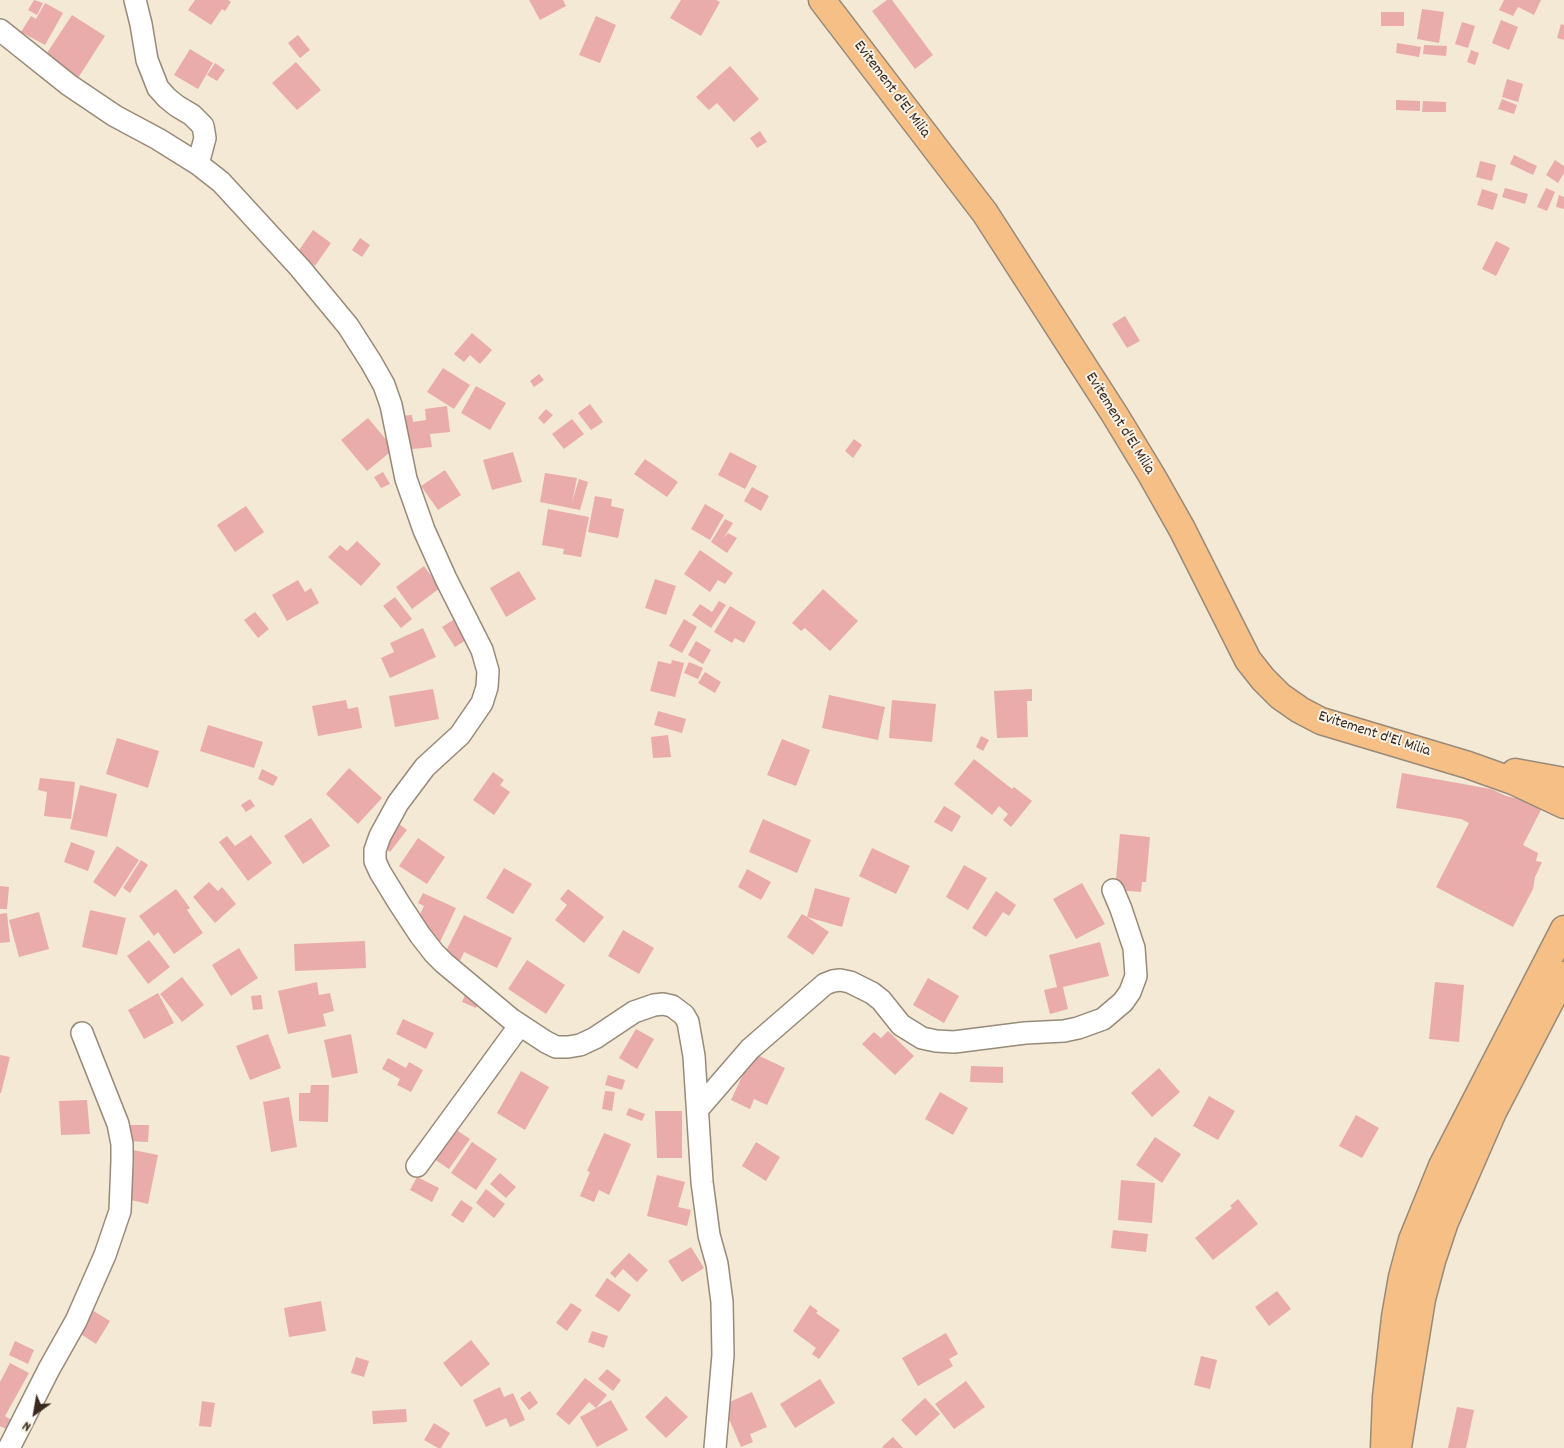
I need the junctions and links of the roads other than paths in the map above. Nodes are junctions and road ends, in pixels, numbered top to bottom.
1 (135, 0) edge
2 (822, 0) edge
3 (0, 30) edge
4 (198, 164) junction
5 (1468, 765) junction
6 (1564, 781) edge
7 (1564, 805) edge
8 (1113, 890) dead end
9 (1564, 929) edge
10 (1564, 975) edge
11 (520, 1025) junction
12 (82, 1033) dead end
13 (698, 1108) junction
14 (417, 1166) dead end
15 (9, 1448) edge
16 (715, 1448) edge
17 (1384, 1448) edge
18 (1398, 1448) edge

1 - 4 street
2 - 5 main road, Evitement d'El Milia
3 - 4 street
4 - 11 street
5 - 6 main road, Evitement d'El Milia
5 - 7 main road, Evitement d'El Milia
8 - 13 street
9 - 17 main road
10 - 18 main road
11 - 13 street
11 - 14 street
12 - 15 street
13 - 16 street

